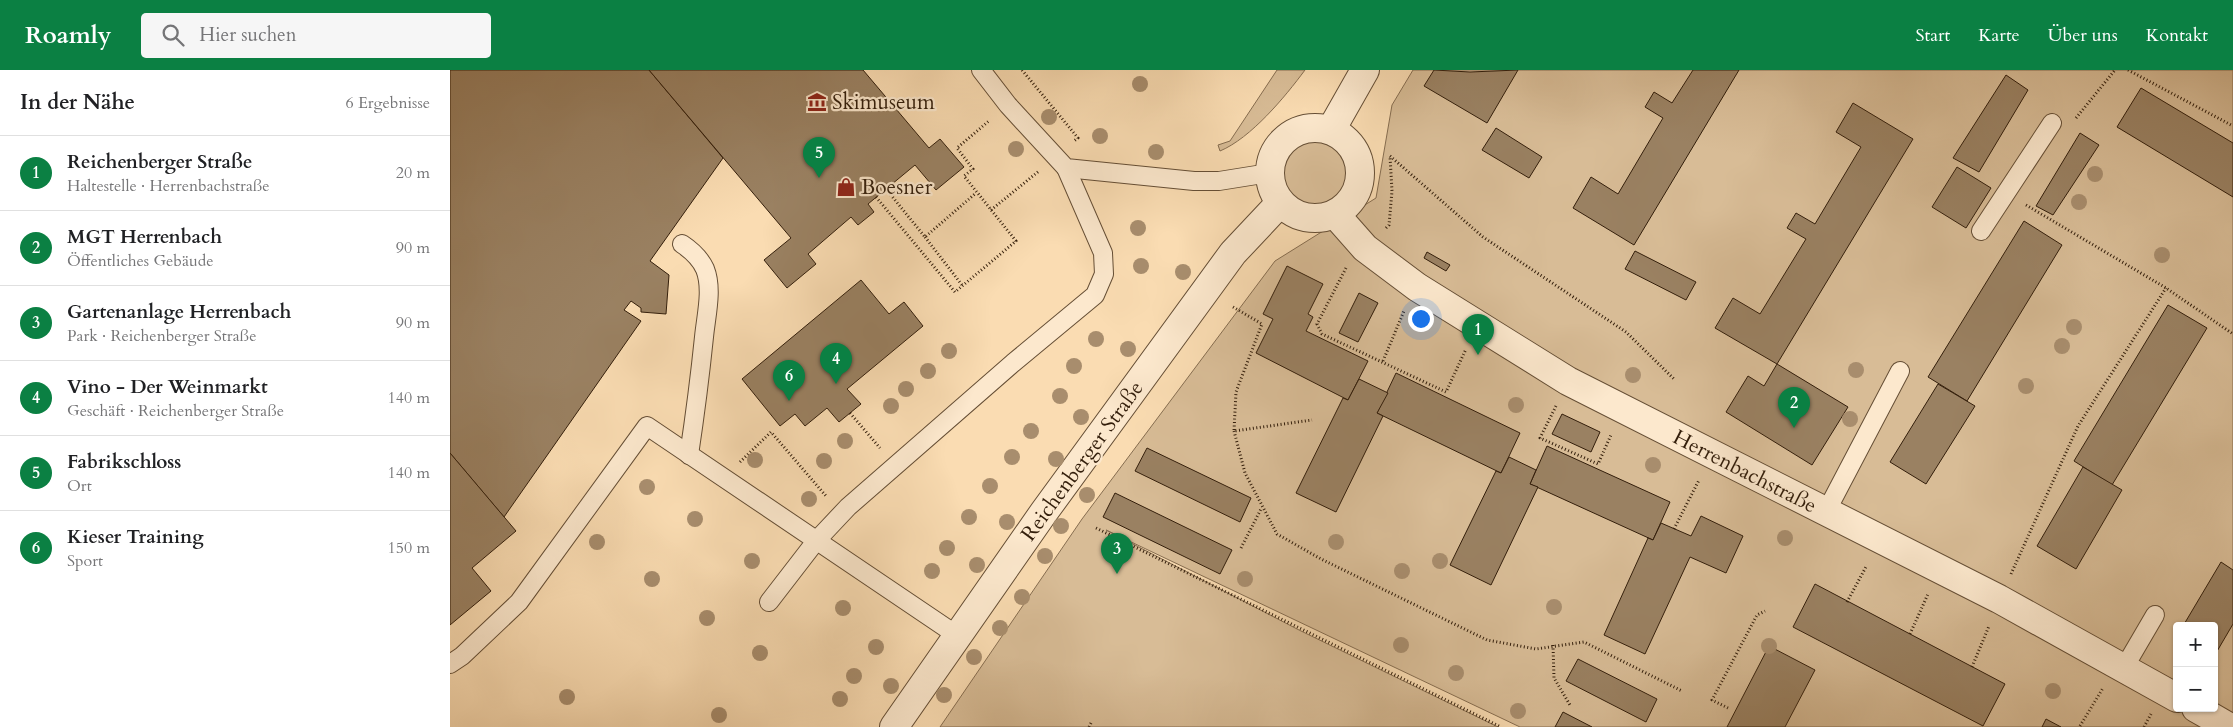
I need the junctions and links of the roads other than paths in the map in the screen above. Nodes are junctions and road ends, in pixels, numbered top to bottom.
1 (981, 70) edge
2 (1365, 70) edge
3 (2052, 123) road end
4 (1331, 130) junction
5 (1066, 168) junction
6 (1269, 173) junction
7 (1280, 203) junction
8 (1335, 214) junction
9 (1981, 231) dead end
10 (682, 244) dead end
11 (1900, 370) dead end
12 (690, 454) junction
13 (1826, 512) junction
14 (816, 541) junction
15 (769, 602) dead end
16 (2155, 615) dead end
17 (958, 636) junction
18 (450, 664) edge
19 (2120, 666) junction
20 (2173, 696) edge
21 (2203, 712) edge
22 (894, 727) edge
23 (2229, 727) edge

1 - 5 lane
2 - 4 street
3 - 9 lane
4 - 6 street
4 - 8 street
5 - 6 lane
5 - 14 lane
6 - 7 street
7 - 8 street
7 - 17 street, Reichenberger Straße
8 - 13 street, Herrenbachstraße
10 - 12 lane
11 - 13 lane
12 - 14 lane
12 - 18 lane
13 - 19 street, Herrenbachstraße
14 - 15 lane
14 - 17 lane
16 - 19 lane
17 - 22 street, Reichenberger Straße
19 - 20 street, Herrenbachstraße
21 - 23 street

